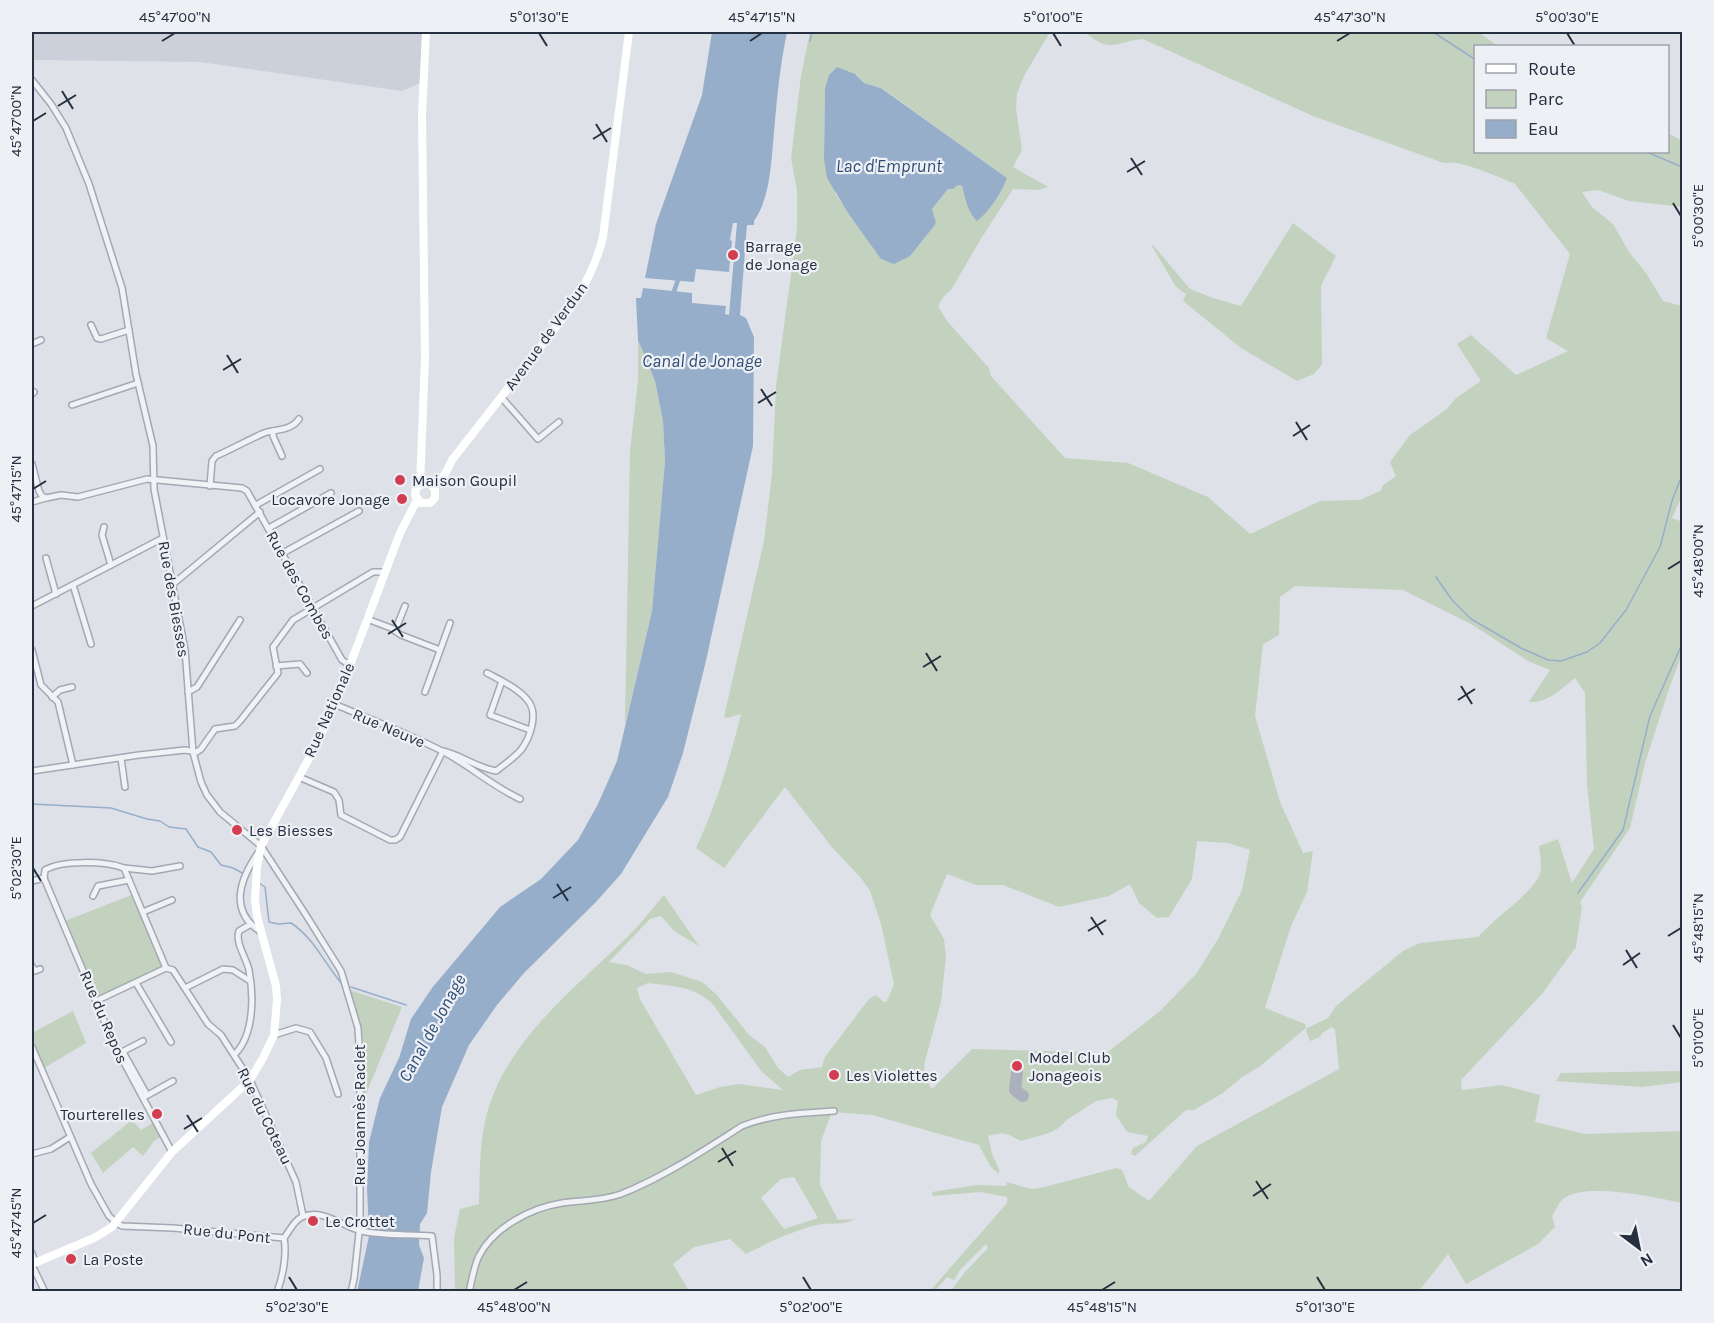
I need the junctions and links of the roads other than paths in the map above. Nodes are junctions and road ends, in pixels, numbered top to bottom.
1 (426, 32) edge
2 (629, 32) edge
3 (32, 80) edge
4 (91, 325) dead end
5 (129, 330) junction
6 (40, 340) dead end
7 (32, 344) edge
8 (138, 383) junction
9 (502, 398) junction
10 (72, 405) dead end
11 (299, 418) dead end
12 (559, 422) dead end
13 (273, 432) junction
14 (461, 451) junction
15 (282, 456) dead end
16 (32, 464) edge
17 (320, 469) dead end
18 (154, 480) junction
19 (425, 484) junction
20 (210, 486) junction
21 (436, 492) junction
22 (331, 493) dead end
23 (46, 498) junction
24 (32, 502) edge
25 (420, 502) junction
26 (256, 505) junction
27 (359, 511) dead end
28 (260, 512) junction
29 (104, 527) dead end
30 (269, 528) junction
31 (163, 538) junction
32 (283, 553) junction
33 (45, 558) dead end
34 (111, 565) junction
35 (386, 568) junction
36 (173, 584) junction
37 (73, 585) junction
38 (56, 594) junction
39 (32, 606) edge
40 (405, 606) dead end
41 (313, 607) junction
42 (367, 619) junction
43 (240, 620) dead end
44 (450, 623) dead end
45 (395, 631) junction
46 (91, 644) dead end
47 (32, 650) edge
48 (440, 650) junction
49 (350, 665) junction
50 (276, 666) junction
51 (487, 672) dead end
52 (307, 673) dead end
53 (502, 681) junction
54 (72, 687) dead end
55 (188, 692) junction
56 (425, 692) dead end
57 (52, 697) junction
58 (334, 704) junction
59 (530, 730) junction
60 (443, 751) junction
61 (193, 752) junction
62 (121, 758) junction
63 (73, 765) junction
64 (32, 771) edge
65 (299, 777) junction
66 (125, 787) dead end
67 (520, 799) dead end
68 (261, 848) junction
69 (180, 866) dead end
70 (124, 868) junction
71 (44, 878) junction
72 (32, 880) edge
73 (129, 880) junction
74 (93, 896) dead end
75 (172, 900) dead end
76 (143, 912) junction
77 (251, 924) junction
78 (261, 932) junction
79 (32, 966) edge
80 (166, 968) junction
81 (40, 969) dead end
82 (250, 981) junction
83 (136, 983) junction
84 (185, 988) junction
85 (96, 1001) junction
86 (274, 1035) junction
87 (143, 1041) dead end
88 (171, 1042) dead end
89 (32, 1047) edge
90 (121, 1053) junction
91 (33, 1054) edge
92 (235, 1054) junction
93 (250, 1080) junction
94 (173, 1081) dead end
95 (338, 1094) dead end
96 (145, 1096) junction
97 (834, 1111) dead end
98 (70, 1137) junction
99 (172, 1152) junction
100 (32, 1154) edge
101 (303, 1216) junction
102 (117, 1223) junction
103 (360, 1231) junction
104 (284, 1238) junction
105 (32, 1253) edge
106 (33, 1263) edge
107 (45, 1292) edge
108 (277, 1292) edge
109 (351, 1292) edge
110 (437, 1292) edge
111 (469, 1292) edge

1 - 19 main road
2 - 9 main road, Avenue de Verdun
3 - 5 street, Rue des Biesses
4 - 5 street
5 - 8 street, Rue des Biesses
6 - 7 street
8 - 10 street
8 - 18 street, Rue des Biesses
9 - 12 street
9 - 14 main road, Avenue de Verdun
11 - 13 street
13 - 15 street
13 - 20 street
14 - 19 main road, Avenue de Verdun
14 - 21 main road, Avenue de Verdun
16 - 23 street
17 - 26 street
18 - 20 street, Rue des Combes
18 - 23 street, Rue des Combes
18 - 31 street, Rue des Biesses
19 - 21 main road
19 - 25 main road
20 - 26 street, Rue des Combes
21 - 25 main road, Avenue de Verdun
22 - 30 street
23 - 24 street, Rue des Combes
25 - 35 main road, Rue Nationale
26 - 28 street, Rue des Combes
27 - 32 street
28 - 30 street, Rue des Combes
28 - 36 street
29 - 34 street
30 - 32 street, Rue des Combes
31 - 34 street
31 - 36 street, Rue des Biesses
32 - 41 street, Rue des Combes
33 - 38 street
34 - 37 street
35 - 41 street
35 - 42 main road, Rue Nationale
36 - 55 street, Rue des Biesses
37 - 38 street
37 - 46 street
38 - 39 street
40 - 45 street
41 - 49 street, Rue des Combes
41 - 50 street
42 - 45 street
42 - 49 main road, Rue Nationale
43 - 55 street
44 - 48 street
45 - 48 street
47 - 57 street
48 - 56 street
49 - 58 main road, Rue Nationale
50 - 52 street
50 - 61 street
51 - 53 street
53 - 59 street
53 - 59 street
54 - 57 street
55 - 61 street, Rue des Biesses
57 - 63 street
58 - 60 street, Rue Neuve
58 - 65 main road, Rue Nationale
59 - 60 street, Rue Neuve
60 - 65 street
60 - 67 street, Rue Neuve
61 - 62 street
61 - 68 street, Rue des Biesses
62 - 63 street
62 - 66 street
63 - 64 street
65 - 68 main road, Rue Nationale
68 - 77 street, Rue Nationale
68 - 78 main road, Rue Nationale
68 - 103 street, Rue Joannès Raclet
69 - 70 street
70 - 71 street
70 - 73 street
71 - 72 street
71 - 85 street, Rue du Repos
73 - 74 street
73 - 76 street
75 - 76 street
76 - 80 street
77 - 78 street, Rue Nationale
77 - 82 street
78 - 86 main road, Rue Nationale
79 - 81 street
80 - 83 street
80 - 84 street, Rue du Coteau
82 - 84 street
82 - 92 street
83 - 85 street
83 - 88 street
84 - 92 street, Rue du Coteau
85 - 90 street, Rue du Repos
86 - 93 main road, Rue Nationale
86 - 95 street
87 - 90 street
89 - 91 street
90 - 96 street, Rue du Repos
91 - 98 street
92 - 93 street, Rue du Coteau
93 - 99 main road, Rue Nationale
93 - 101 street, Rue du Coteau
94 - 96 street
96 - 99 street
97 - 111 street
98 - 100 street
98 - 102 street
99 - 102 main road, Rue Nationale
101 - 103 street
101 - 104 street, Rue du Pont
102 - 104 street, Rue du Pont
102 - 106 main road, Rue Nationale
103 - 109 street, Rue Joannès Raclet
103 - 110 street
104 - 108 street
105 - 106 street
106 - 107 street

